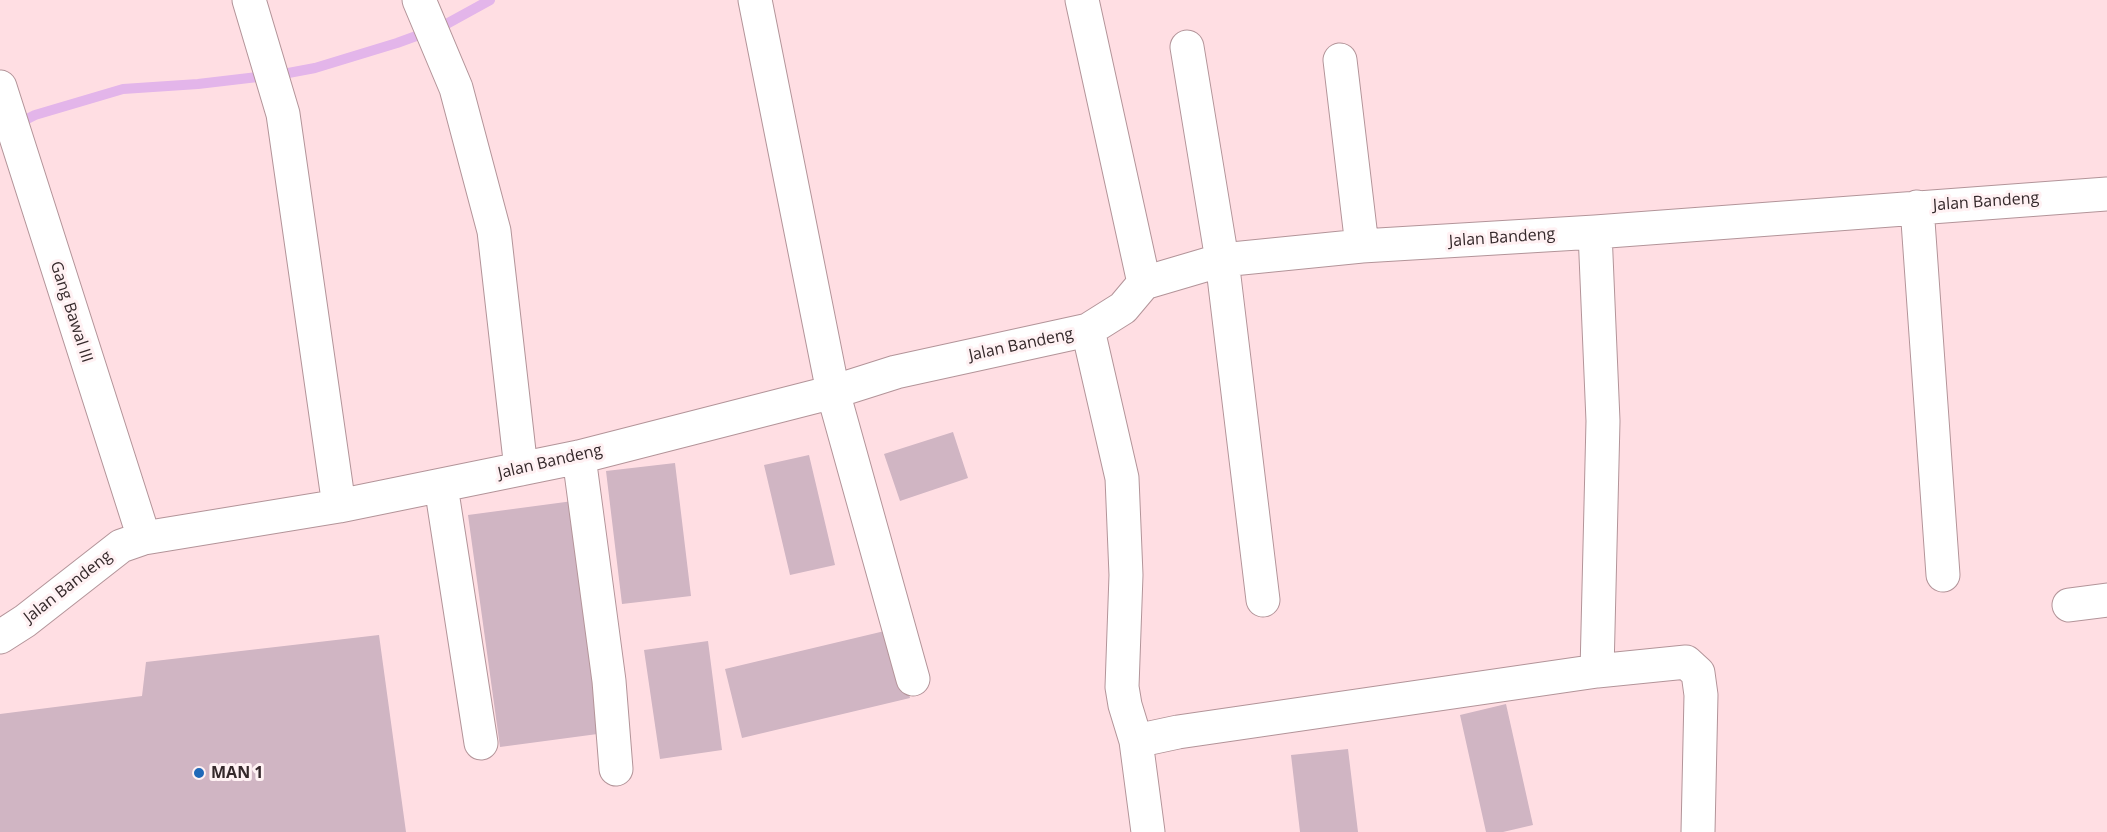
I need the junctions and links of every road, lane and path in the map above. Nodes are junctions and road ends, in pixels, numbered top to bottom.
1 (249, 0) edge
2 (755, 0) edge
3 (1082, 0) edge
4 (420, 3) edge
5 (1187, 47) dead end
6 (1340, 60) dead end
7 (0, 87) edge
8 (2107, 194) edge
9 (1917, 207) junction
10 (1595, 232) junction
11 (1362, 246) junction
12 (1222, 260) junction
13 (1144, 284) junction
14 (1088, 330) junction
15 (833, 392) junction
16 (579, 457) junction
17 (521, 469) junction
18 (441, 486) junction
19 (339, 506) junction
20 (144, 538) junction
21 (1943, 575) dead end
22 (1263, 600) dead end
23 (2107, 600) edge
24 (2069, 604) dead end
25 (0, 637) edge
26 (1597, 671) junction
27 (913, 679) dead end
28 (1136, 741) junction
29 (481, 743) dead end
30 (616, 769) dead end
31 (1148, 832) edge
32 (1698, 832) edge

1 - 19 street
2 - 15 street
3 - 13 street
4 - 17 street
5 - 12 street
6 - 11 street
7 - 20 street, Gang Bawal III
8 - 9 street, Jalan Bandeng
9 - 10 street, Jalan Bandeng
9 - 21 street
10 - 11 street, Jalan Bandeng
10 - 26 street
11 - 12 street, Jalan Bandeng
12 - 13 street, Jalan Bandeng
12 - 22 street
13 - 14 street, Jalan Bandeng
14 - 15 street, Jalan Bandeng
14 - 28 street
15 - 16 street, Jalan Bandeng
15 - 27 street
16 - 17 street, Jalan Bandeng
16 - 30 street
17 - 18 street, Jalan Bandeng
18 - 19 street, Jalan Bandeng
18 - 29 street
19 - 20 street, Jalan Bandeng
20 - 25 street, Jalan Bandeng
23 - 24 street
26 - 28 street
26 - 32 street
28 - 31 street

